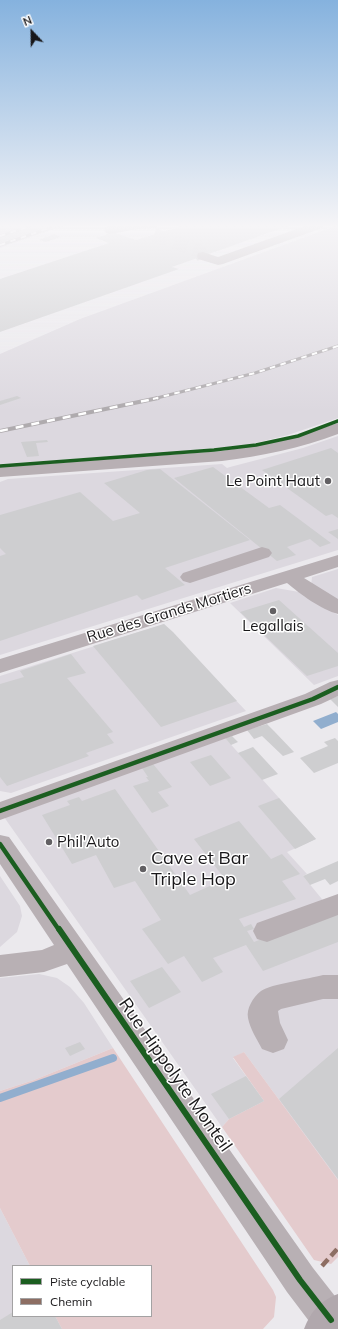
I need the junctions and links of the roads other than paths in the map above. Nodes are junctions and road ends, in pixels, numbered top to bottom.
1 (338, 428) edge
2 (0, 472) edge
3 (262, 553) dead end
4 (338, 561) edge
5 (290, 576) junction
6 (230, 594) junction
7 (338, 608) edge
8 (0, 666) edge
9 (338, 687) edge
10 (0, 811) edge
11 (0, 844) edge
12 (338, 904) edge
13 (267, 931) dead end
14 (73, 950) junction
15 (0, 966) edge
16 (338, 987) edge
17 (273, 1040) dead end
18 (330, 1320) edge

1 - 2 street
3 - 6 street
4 - 5 street, Rue des Grands Mortiers
5 - 6 street, Rue des Grands Mortiers
5 - 7 street
6 - 8 street, Rue des Grands Mortiers
9 - 10 street
11 - 14 street, Rue Hippolyte Monteil
12 - 13 street
14 - 15 street
14 - 18 street, Rue Hippolyte Monteil
16 - 17 street

